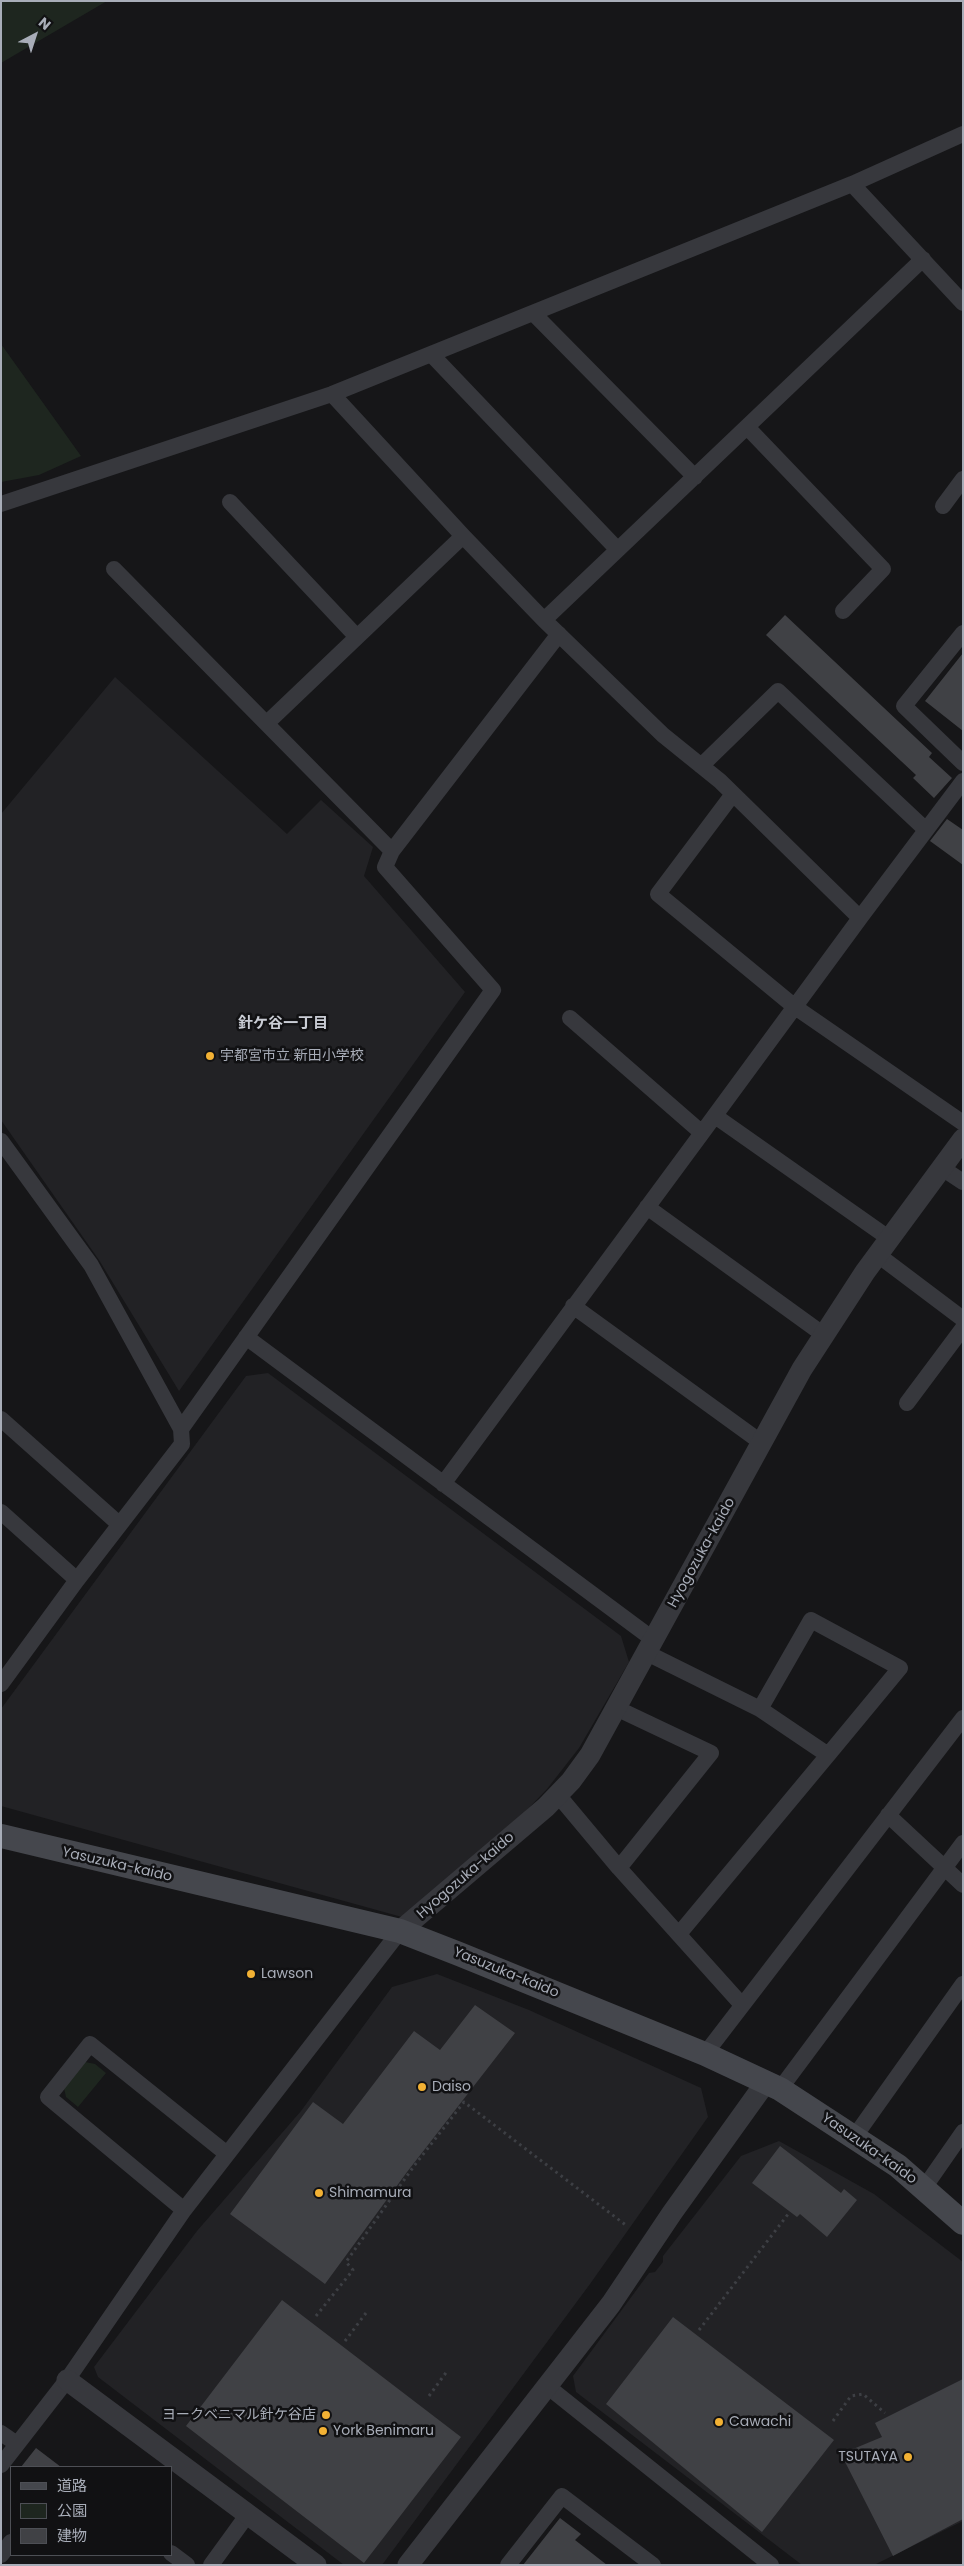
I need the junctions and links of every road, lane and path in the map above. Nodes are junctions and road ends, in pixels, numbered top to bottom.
1 (963, 134) edge
2 (852, 184) junction
3 (923, 259) junction
4 (963, 303) edge
5 (533, 313) junction
6 (431, 354) junction
7 (332, 394) junction
8 (747, 427) junction
9 (695, 477) junction
10 (963, 479) edge
11 (230, 502) dead end
12 (1, 504) edge
13 (943, 506) dead end
14 (462, 536) junction
15 (617, 549) junction
16 (114, 569) dead end
17 (842, 611) dead end
18 (544, 620) junction
19 (963, 633) edge
20 (559, 634) junction
21 (357, 637) junction
22 (267, 723) junction
23 (963, 763) edge
24 (701, 766) junction
25 (963, 781) edge
26 (733, 794) junction
27 (926, 830) junction
28 (392, 851) junction
29 (860, 918) junction
30 (795, 1007) junction
31 (570, 1018) dead end
32 (715, 1116) junction
33 (963, 1123) edge
34 (702, 1133) junction
35 (963, 1139) edge
36 (1, 1141) edge
37 (942, 1168) junction
38 (963, 1182) edge
39 (647, 1207) junction
40 (884, 1247) junction
41 (573, 1306) junction
42 (963, 1319) edge
43 (963, 1328) edge
44 (824, 1335) junction
45 (246, 1337) junction
46 (907, 1403) dead end
47 (1, 1419) edge
48 (181, 1429) junction
49 (762, 1443) junction
50 (443, 1484) junction
51 (1, 1512) edge
52 (119, 1524) junction
53 (77, 1580) junction
54 (650, 1647) junction
55 (1, 1684) edge
56 (616, 1708) junction
57 (760, 1709) junction
58 (963, 1718) edge
59 (828, 1755) junction
60 (558, 1795) junction
61 (888, 1815) junction
62 (1, 1836) edge
63 (963, 1843) edge
64 (619, 1868) junction
65 (944, 1868) junction
66 (963, 1885) edge
67 (400, 1931) junction
68 (678, 1934) junction
69 (963, 1984) edge
70 (742, 2005) junction
71 (705, 2054) junction
72 (773, 2085) junction
73 (963, 2132) edge
74 (855, 2136) junction
75 (227, 2154) junction
76 (924, 2188) junction
77 (184, 2210) junction
78 (788, 2213) dead end
79 (963, 2223) edge
80 (627, 2226) dead end
81 (366, 2312) dead end
82 (316, 2316) dead end
83 (699, 2330) dead end
84 (345, 2341) dead end
85 (448, 2370) dead end
86 (67, 2380) junction
87 (547, 2386) junction
88 (429, 2396) dead end
89 (885, 2413) dead end
90 (833, 2421) dead end
91 (1, 2434) edge
92 (17, 2444) junction
93 (1, 2465) edge
94 (248, 2514) junction
95 (10, 2543) edge
96 (172, 2554) edge
97 (1, 2555) edge
98 (187, 2565) edge
99 (211, 2565) edge
100 (316, 2565) edge
101 (408, 2565) edge
102 (508, 2565) edge
103 (653, 2565) edge
104 (772, 2565) edge

1 - 2 street
2 - 3 street
2 - 5 street
3 - 4 street
3 - 8 street
5 - 6 street
5 - 9 street
6 - 7 street
6 - 15 street
7 - 12 street
7 - 14 street
8 - 9 street
8 - 17 street
9 - 15 street
10 - 13 street
11 - 21 street
14 - 18 street
14 - 21 street
15 - 18 street
16 - 22 street
18 - 20 street
19 - 23 street
20 - 24 street
20 - 28 street
21 - 22 street
22 - 28 street
24 - 26 street
24 - 27 street
25 - 27 street
26 - 29 street
26 - 30 street
27 - 29 street
28 - 45 street
29 - 30 street
30 - 32 street
30 - 33 street
31 - 34 street
32 - 34 street
32 - 40 street
34 - 39 street
35 - 37 street, Hyogozuka-kaido
36 - 48 street
37 - 38 street
37 - 40 street, Hyogozuka-kaido
39 - 41 street
39 - 44 street
40 - 42 street
40 - 44 street, Hyogozuka-kaido
41 - 49 street
41 - 50 street
43 - 46 street
44 - 49 street, Hyogozuka-kaido
45 - 48 street
45 - 50 street
47 - 52 street
48 - 52 street
49 - 54 street, Hyogozuka-kaido
50 - 54 street
51 - 53 street
52 - 53 street
53 - 55 street
54 - 56 street, Hyogozuka-kaido
54 - 57 street
56 - 60 street, Hyogozuka-kaido
56 - 64 street
57 - 59 street
57 - 59 street
58 - 61 street
59 - 68 street
60 - 64 street
60 - 67 street, Hyogozuka-kaido
61 - 65 street
61 - 70 street
62 - 67 main road, Yasuzuka-kaido
63 - 65 street
64 - 68 street
65 - 66 street
65 - 72 street
67 - 71 main road, Yasuzuka-kaido
67 - 75 street
68 - 70 street
69 - 74 street
70 - 71 street
71 - 72 main road, Yasuzuka-kaido
72 - 74 main road, Yasuzuka-kaido
72 - 87 street
73 - 76 street
74 - 76 main road, Yasuzuka-kaido
75 - 77 street
75 - 77 street
76 - 79 main road, Yasuzuka-kaido
77 - 86 street
78 - 83 path
80 - 82 path
81 - 84 path
85 - 88 path
86 - 92 street
86 - 94 street
87 - 101 street
87 - 104 street
89 - 90 path
91 - 92 street
92 - 93 street
94 - 99 street
94 - 100 street
95 - 97 street
96 - 98 street
102 - 103 street

